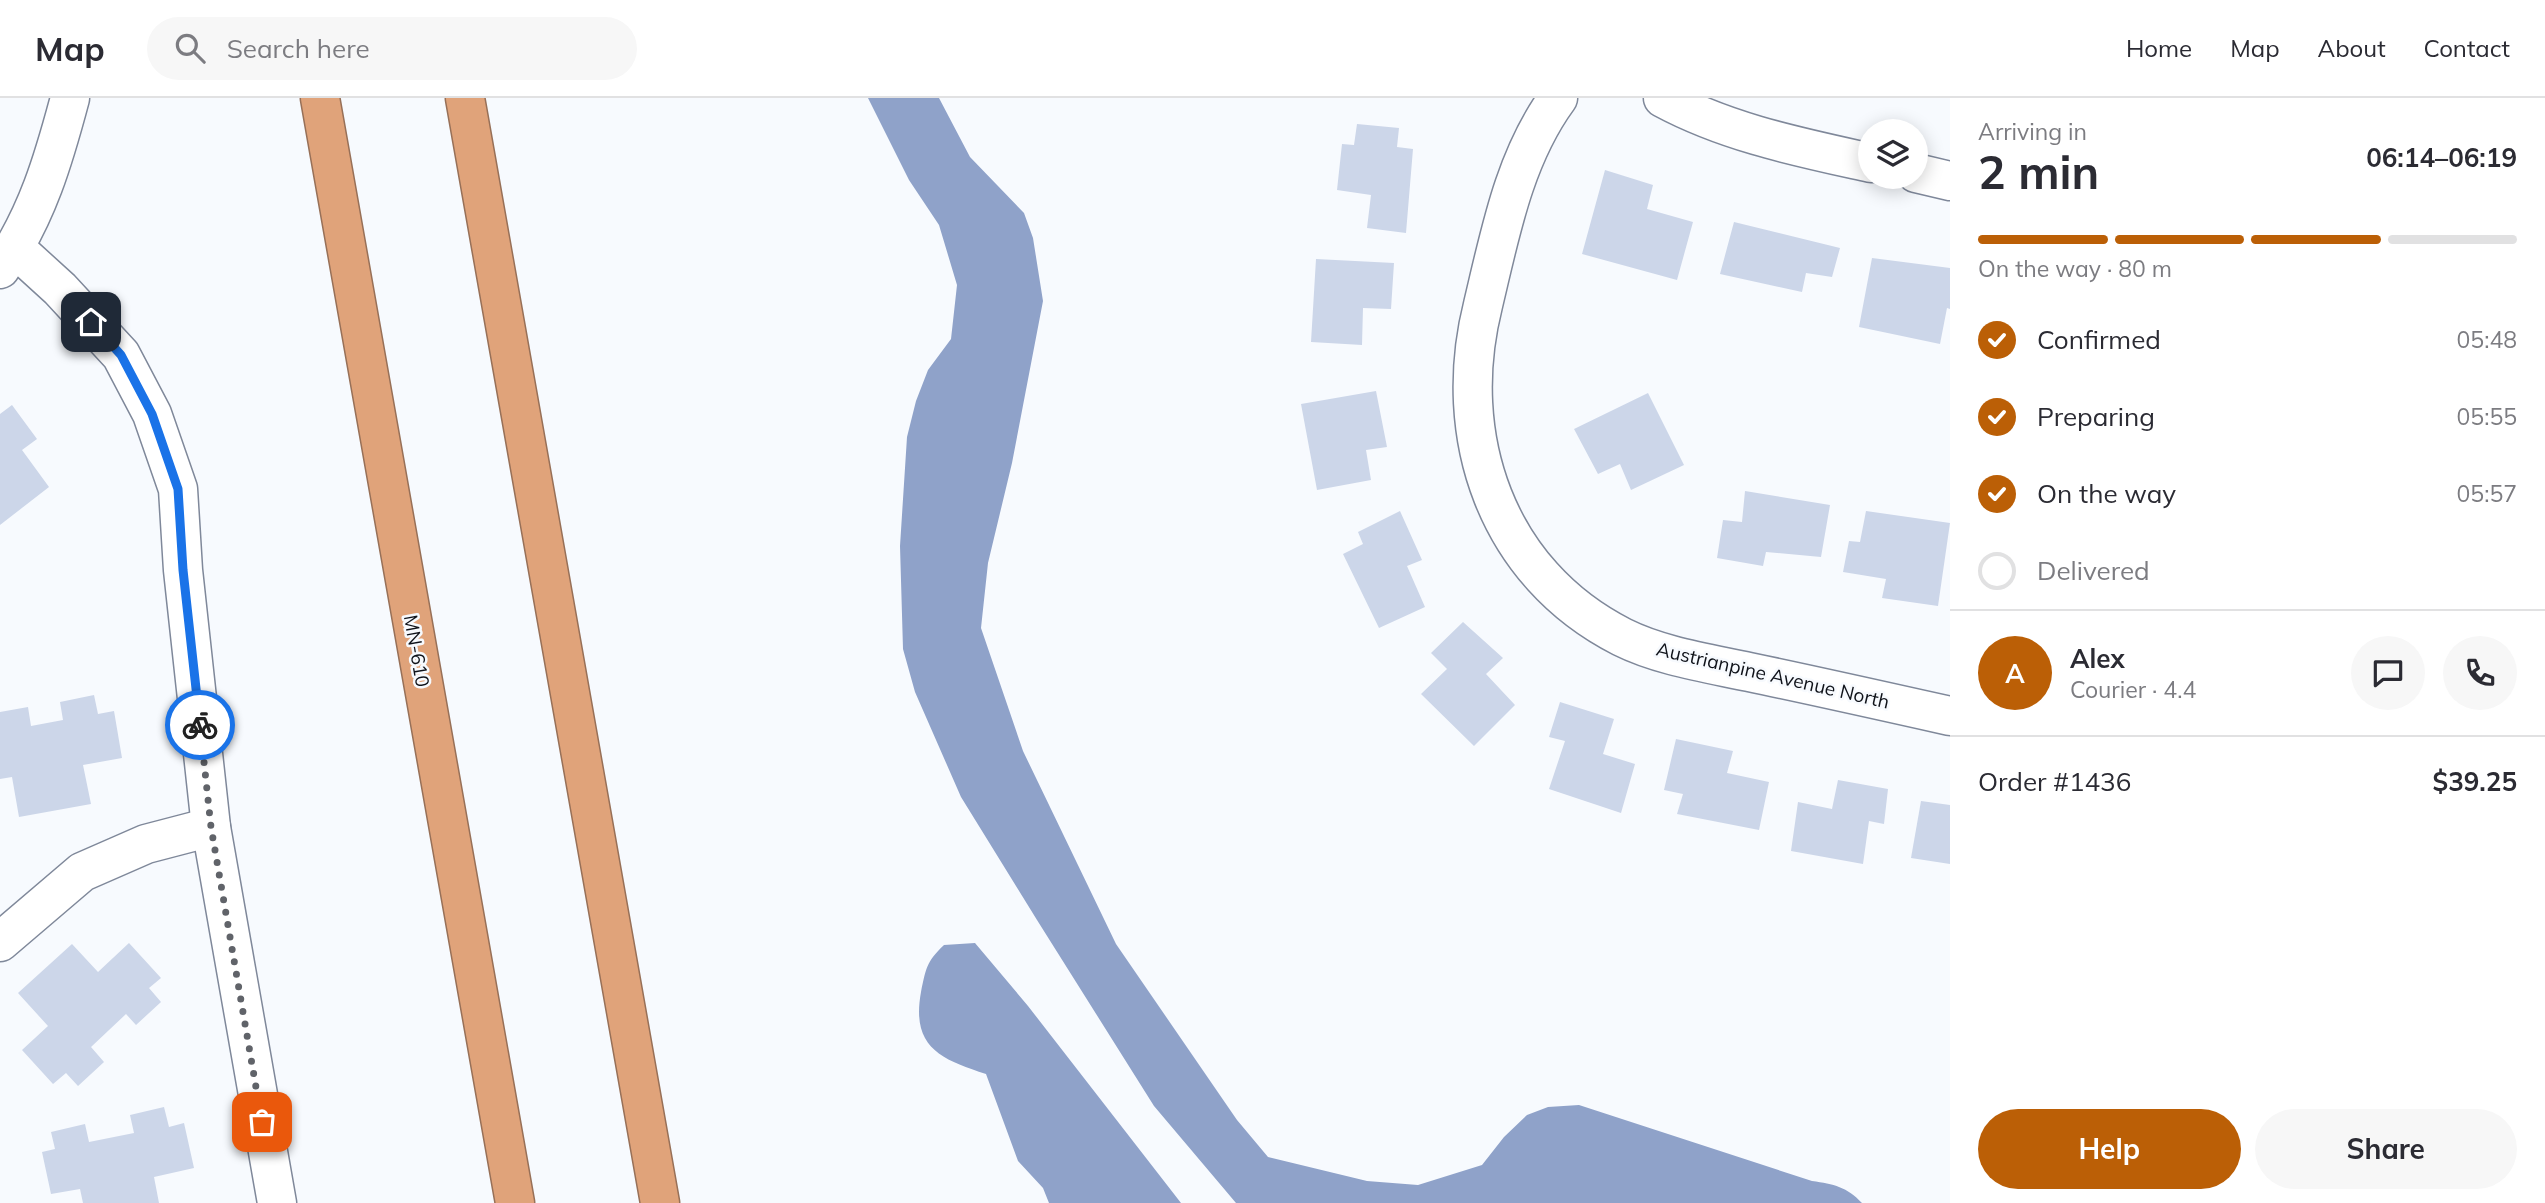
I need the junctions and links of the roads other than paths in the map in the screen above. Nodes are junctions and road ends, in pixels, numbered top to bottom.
1 (70, 98) edge
2 (320, 98) edge
3 (465, 98) edge
4 (1558, 98) edge
5 (1663, 98) edge
6 (1858, 160) edge
7 (1928, 176) edge
8 (1950, 181) edge
9 (7, 258) edge
10 (1950, 716) edge
11 (211, 827) junction
12 (0, 942) edge
13 (276, 1203) edge
14 (515, 1203) edge
15 (660, 1203) edge

1 - 9 street
2 - 14 highway, MN-610
3 - 15 highway
4 - 10 street, Austrianpine Avenue North
5 - 6 street
7 - 8 street
9 - 11 street
11 - 12 street
11 - 13 street

